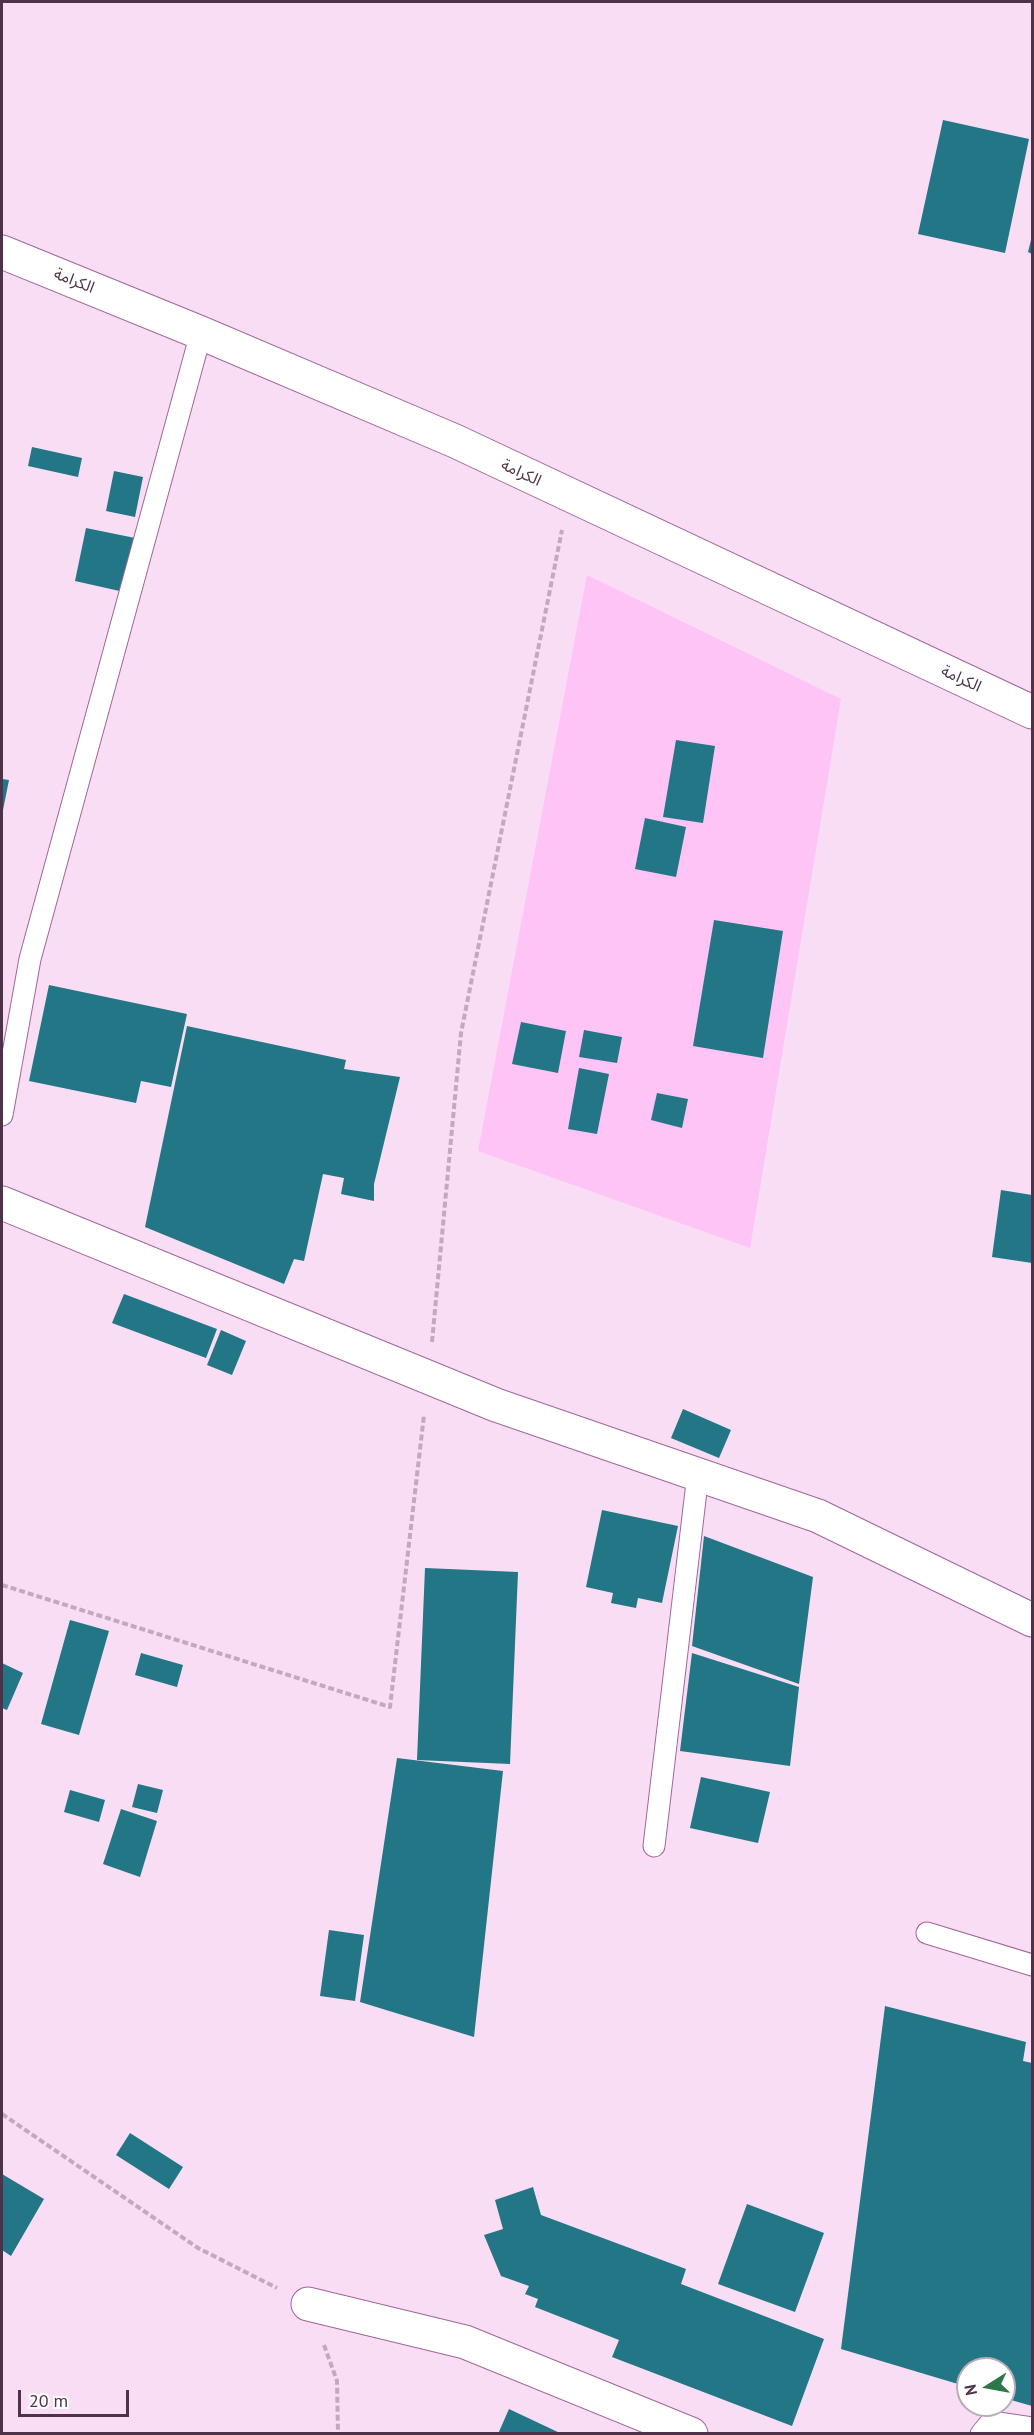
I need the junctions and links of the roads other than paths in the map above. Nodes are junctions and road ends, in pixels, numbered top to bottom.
1 (2, 252) edge
2 (201, 333) junction
3 (1032, 712) edge
4 (2, 1115) edge
5 (2, 1203) edge
6 (698, 1474) junction
7 (1032, 1620) edge
8 (654, 1846) dead end
9 (927, 1933) dead end
10 (1032, 1965) edge
11 (308, 2304) road end
12 (1032, 2428) edge
13 (691, 2433) edge
14 (981, 2433) edge

1 - 2 street, الكرامة
2 - 3 street, الكرامة
2 - 4 lane
5 - 6 street
6 - 7 street
6 - 8 lane
9 - 10 lane
11 - 13 street
12 - 14 lane

